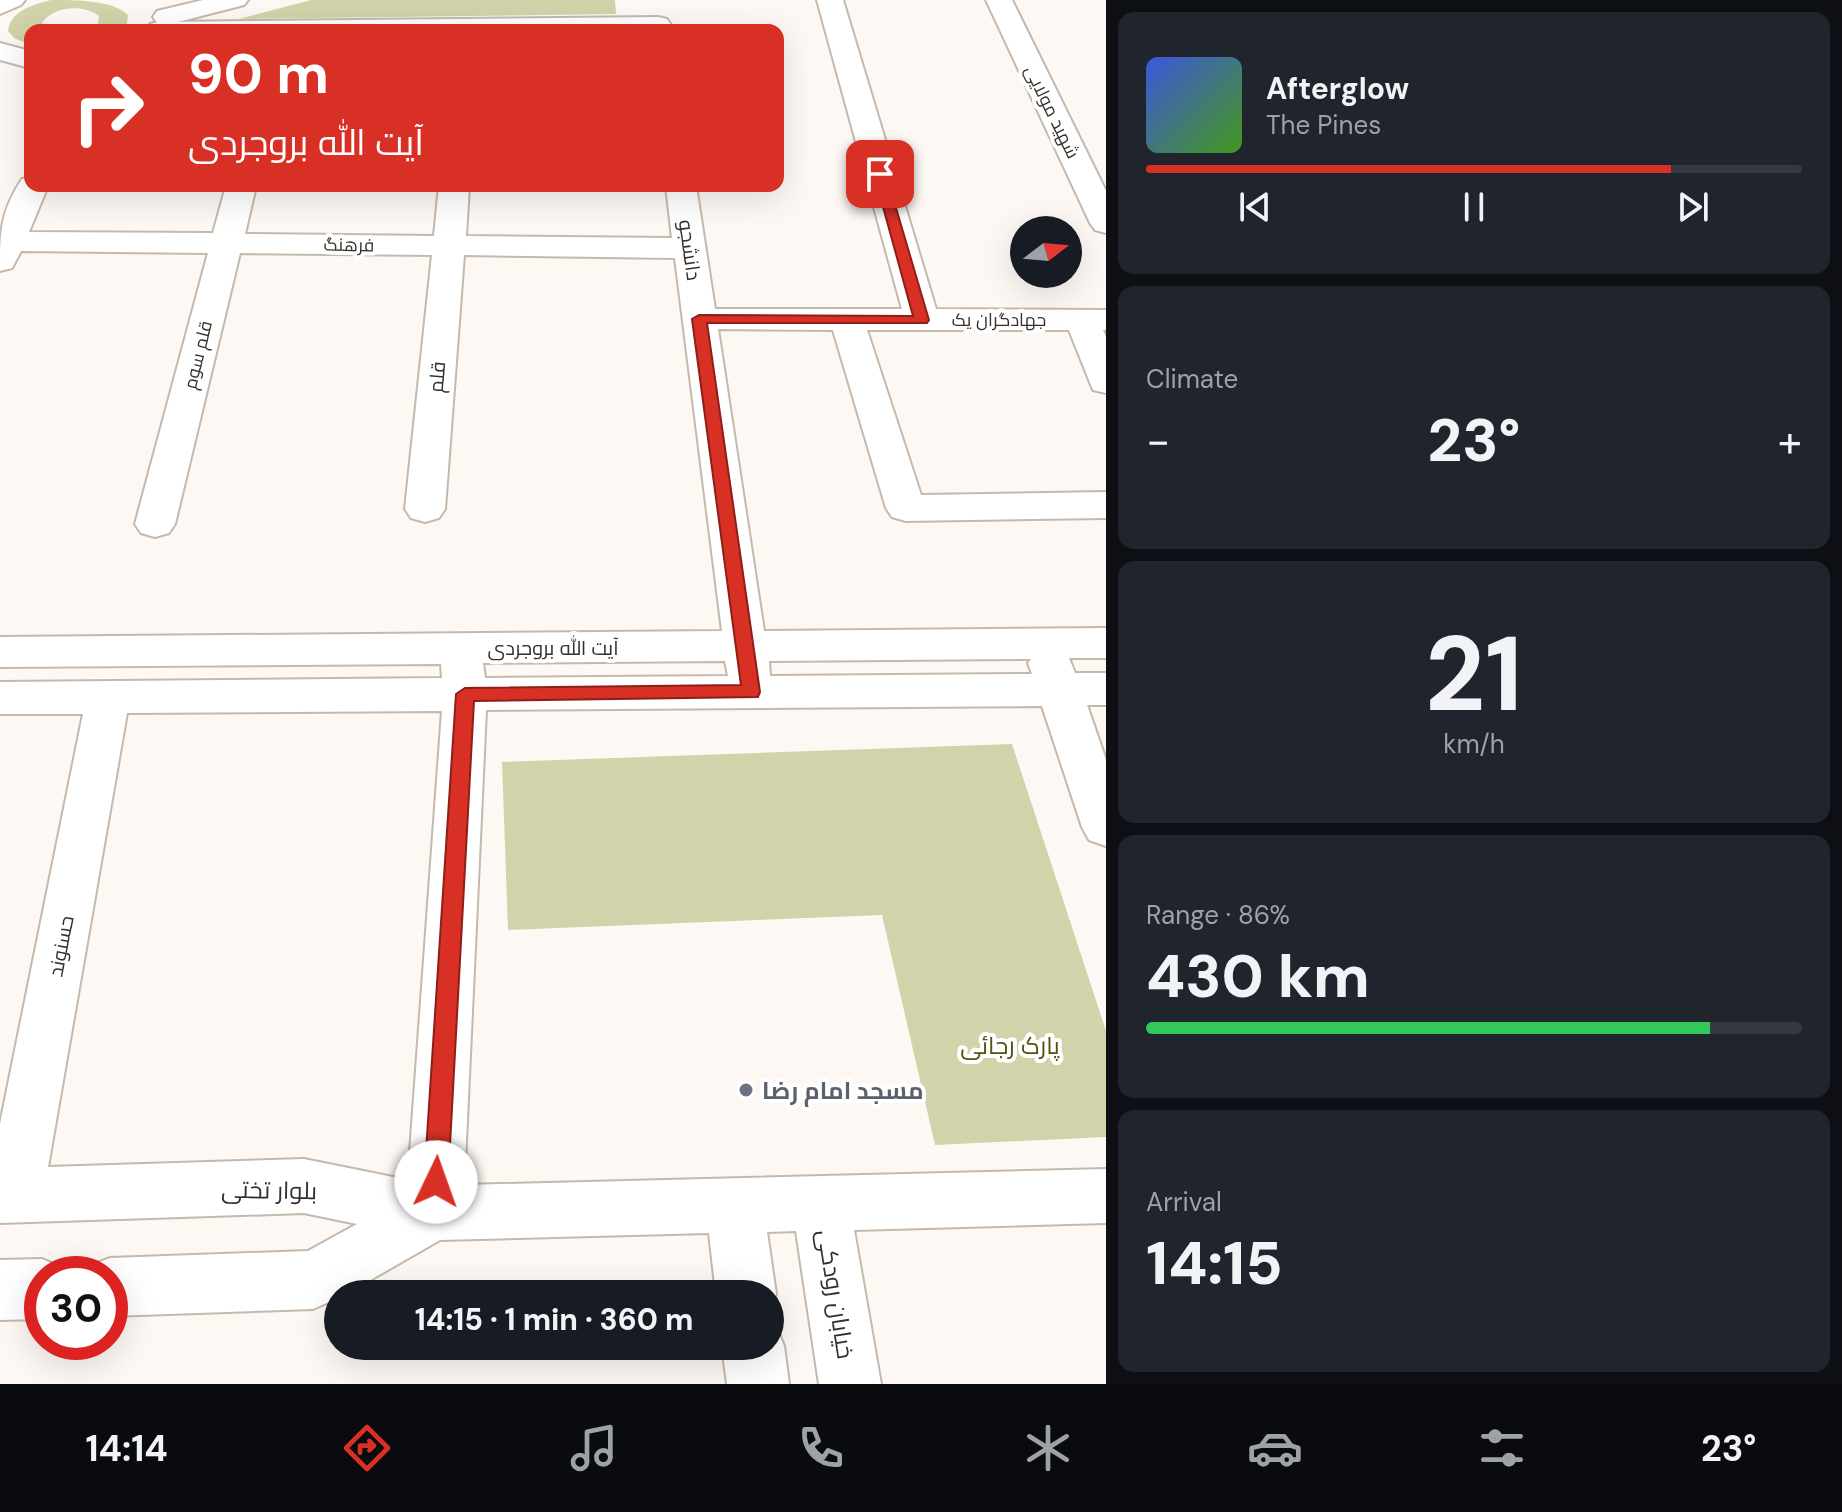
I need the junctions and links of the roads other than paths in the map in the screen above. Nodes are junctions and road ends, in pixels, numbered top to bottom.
1 (12, 0) edge
2 (235, 0) edge
3 (830, 0) edge
4 (999, 0) edge
5 (0, 6) edge
6 (656, 18) edge
7 (160, 19) edge
8 (30, 192) edge
9 (239, 192) edge
10 (454, 192) edge
11 (682, 192) edge
12 (1106, 223) edge
13 (226, 244) junction
14 (450, 246) junction
15 (689, 248) junction
16 (4, 251) edge
17 (699, 319) junction
18 (847, 320) junction
19 (922, 320) junction
20 (1094, 320) edge
21 (1106, 382) edge
22 (1106, 505) edge
23 (425, 509) dead end
24 (155, 524) dead end
25 (1106, 643) edge
26 (1043, 644) junction
27 (745, 646) junction
28 (0, 652) edge
29 (463, 672) junction
30 (1106, 689) edge
31 (1059, 690) junction
32 (751, 692) junction
33 (108, 697) junction
34 (0, 698) edge
35 (1106, 827) edge
36 (7, 1196) edge
37 (1106, 1196) edge
38 (821, 1203) junction
39 (735, 1205) junction
40 (434, 1213) junction
41 (744, 1280) edge
42 (128, 1286) edge
43 (24, 1289) edge
44 (0, 1290) edge
45 (755, 1360) edge
46 (758, 1384) edge
47 (850, 1384) edge

1 - 5 street
2 - 7 street
3 - 19 street
4 - 12 street, شهید مولایی
6 - 7 street
8 - 16 street
9 - 13 street, قلم سوم
10 - 14 street, قلم
11 - 15 street, دانشجو
13 - 14 street, فرهنگ
13 - 16 street, فرهنگ
13 - 24 street, قلم سوم
14 - 15 street, فرهنگ
14 - 23 street, قلم
15 - 17 street, دانشجو
17 - 18 street, جهادگران یک
17 - 27 street, دانشجو
18 - 19 street, جهادگران یک
18 - 22 street
19 - 20 street, جهادگران یک
20 - 21 street
25 - 26 street, آیت الله بروجردی
26 - 27 street, آیت الله بروجردی
26 - 31 street
27 - 29 street, آیت الله بروجردی
27 - 32 street, دانشجو
28 - 29 street, آیت الله بروجردی
29 - 32 street, آیت الله بروجردی
29 - 33 street, آیت الله بروجردی
29 - 40 street
30 - 31 street, آیت الله بروجردی
31 - 32 street, آیت الله بروجردی
31 - 35 street
33 - 34 street, آیت الله بروجردی
33 - 36 street, حسنوند
36 - 40 street, بلوار تختی
37 - 38 street
38 - 39 street
38 - 47 street, خیابان رودکی
39 - 40 street
39 - 41 street
40 - 42 street
43 - 44 street
45 - 46 street

